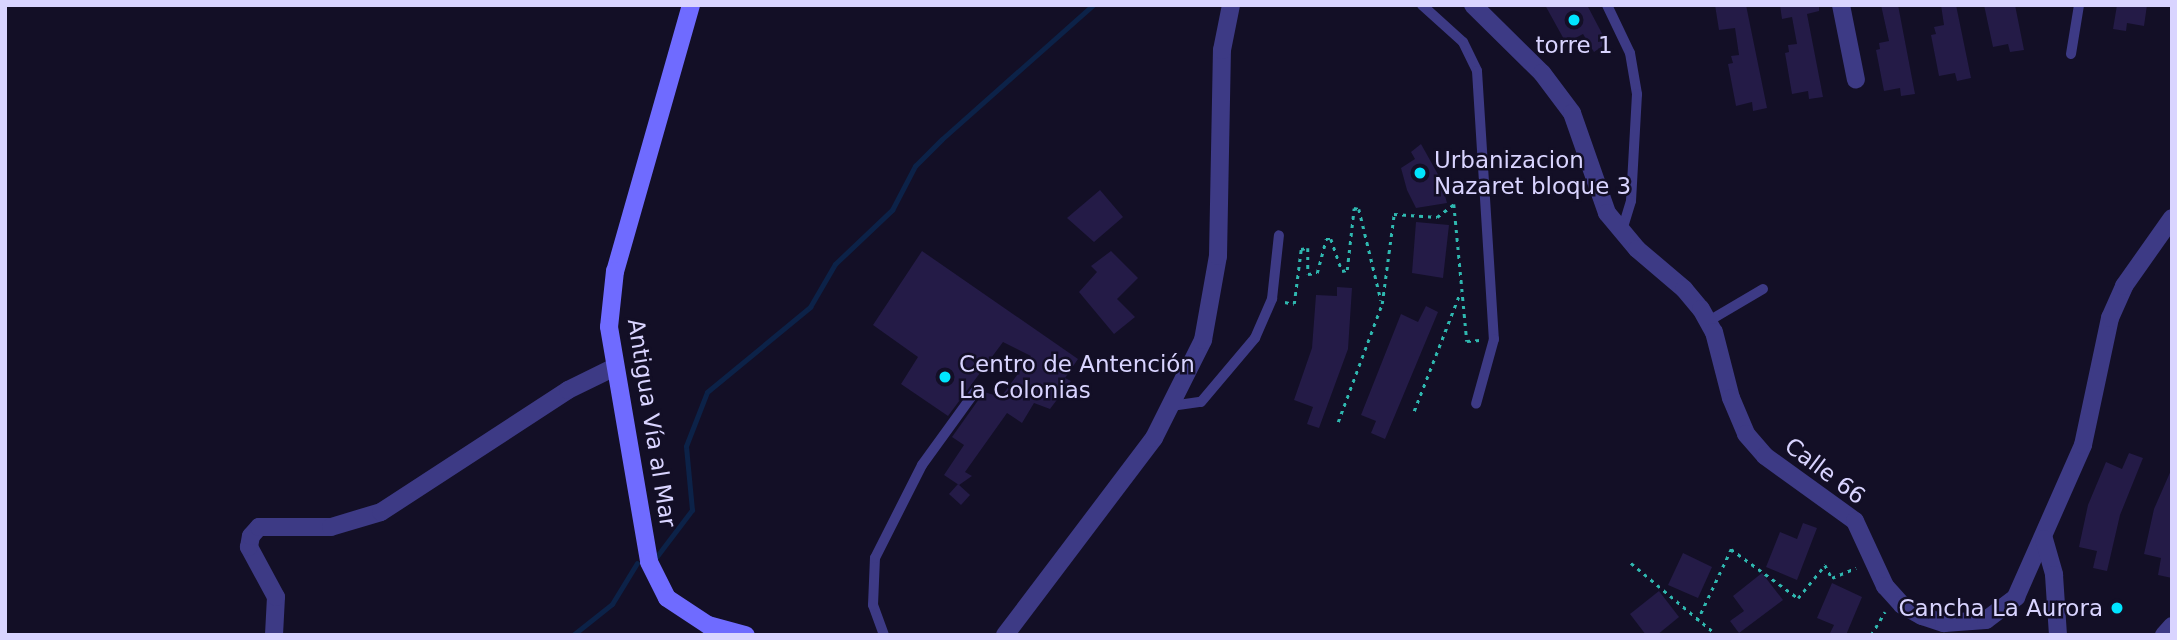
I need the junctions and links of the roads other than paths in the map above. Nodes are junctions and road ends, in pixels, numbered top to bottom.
1 (691, 5) edge
2 (1231, 5) edge
3 (1422, 5) edge
4 (1473, 5) edge
5 (1607, 5) edge
6 (1841, 5) edge
7 (2079, 5) edge
8 (2071, 54) dead end
9 (1856, 80) dead end
10 (2172, 218) edge
11 (1622, 232) junction
12 (1279, 235) dead end
13 (1763, 289) dead end
14 (1707, 322) junction
15 (615, 367) junction
16 (977, 390) dead end
17 (1476, 404) dead end
18 (1171, 406) junction
19 (2044, 539) junction
20 (2172, 626) edge
21 (274, 635) edge
22 (746, 635) edge
23 (884, 635) edge
24 (1005, 635) edge
25 (2058, 635) edge
26 (2164, 635) edge

1 - 15 main road, Antigua Vía al Mar
2 - 18 street
3 - 17 lane
4 - 11 street, Calle 66
5 - 11 lane
6 - 9 street
7 - 8 lane
10 - 19 street
11 - 14 street, Calle 66
12 - 18 lane
13 - 14 lane
14 - 19 street, Calle 66
15 - 21 street
15 - 22 main road, Antigua Vía al Mar
16 - 23 lane
18 - 24 street
19 - 25 street
20 - 26 street

